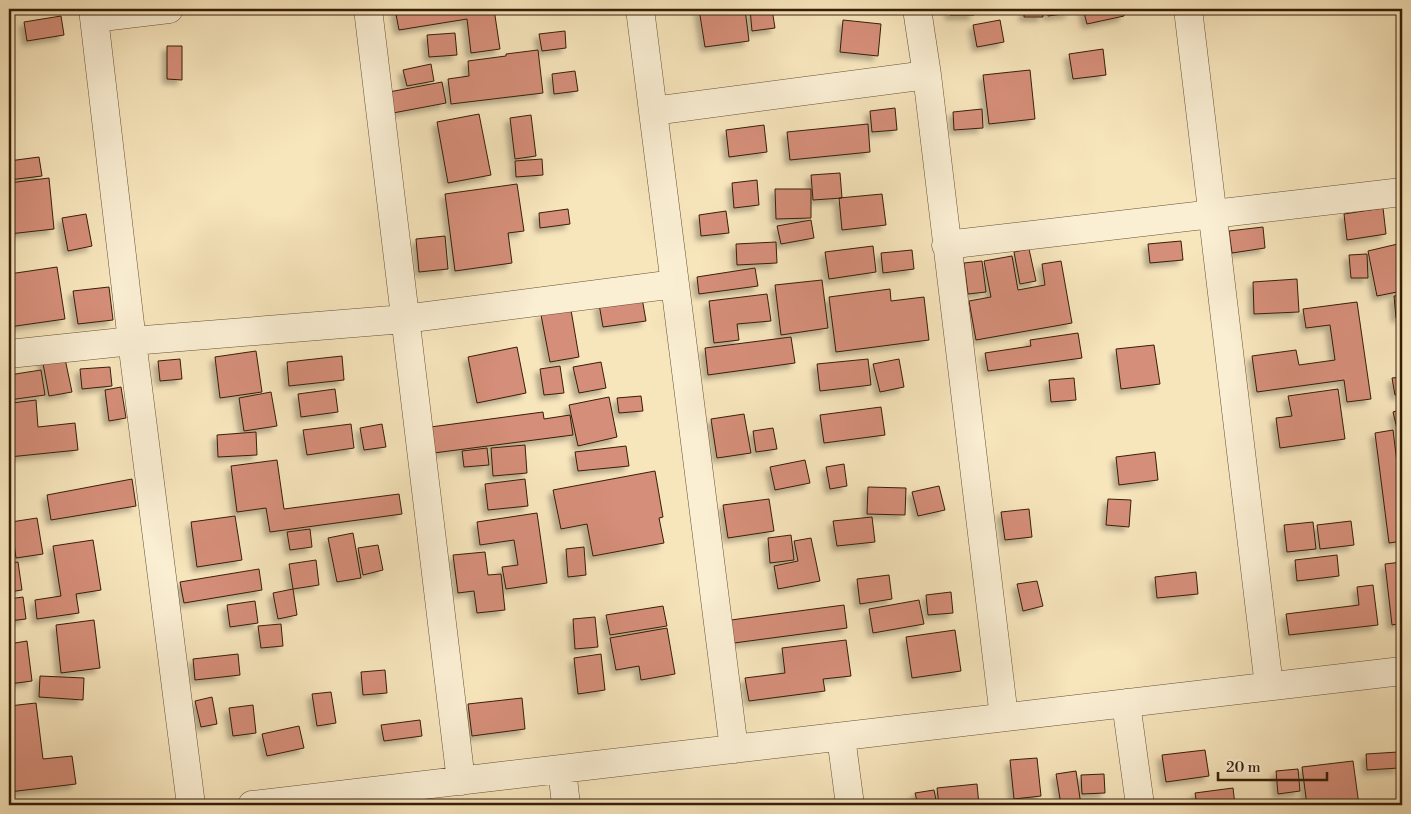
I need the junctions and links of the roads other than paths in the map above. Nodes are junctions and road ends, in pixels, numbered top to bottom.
1 (169, 9) edge
2 (368, 9) edge
3 (640, 9) edge
4 (917, 9) edge
5 (1188, 9) edge
6 (93, 13) edge
7 (927, 74) junction
8 (653, 111) junction
9 (1402, 192) edge
10 (1212, 214) junction
11 (946, 245) junction
12 (675, 284) junction
13 (404, 319) junction
14 (132, 341) junction
15 (9, 354) edge
16 (1402, 671) edge
17 (1270, 686) junction
18 (1126, 703) junction
19 (1004, 717) junction
20 (841, 737) junction
21 (734, 749) junction
22 (562, 769) junction
23 (461, 781) junction
24 (269, 804) edge
25 (191, 805) edge
26 (566, 805) edge
27 (850, 805) edge
28 (1140, 805) edge

1 - 6 street
2 - 13 street
3 - 8 street
4 - 7 street
5 - 10 street
6 - 14 street
7 - 8 street
7 - 11 street
8 - 12 street
9 - 10 street
10 - 11 street
10 - 17 street
11 - 19 street
12 - 13 street
12 - 21 street
13 - 14 street
13 - 23 street
14 - 15 street
14 - 25 street
16 - 17 street
17 - 18 street
18 - 19 street
18 - 28 street
19 - 20 street
20 - 21 street
20 - 27 street
21 - 22 street
22 - 23 street
22 - 26 street
23 - 24 street

